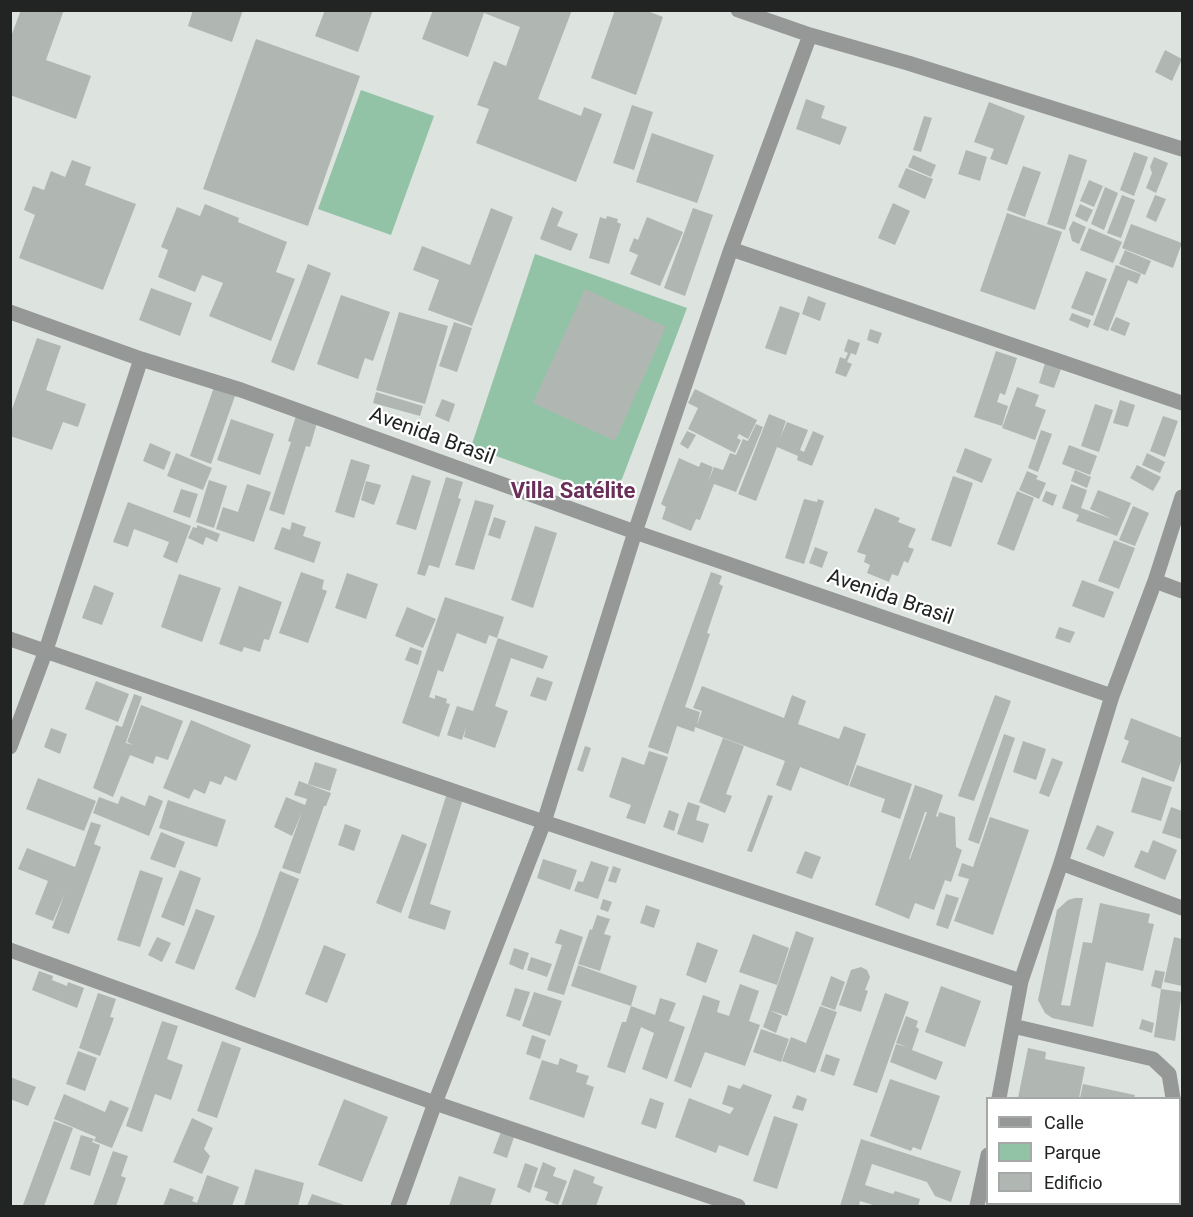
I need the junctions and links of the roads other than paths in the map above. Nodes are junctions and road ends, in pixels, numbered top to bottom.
1 (738, 10) edge
2 (810, 35) junction
3 (1182, 148) edge
4 (731, 249) junction
5 (10, 312) edge
6 (141, 359) junction
7 (1182, 403) edge
8 (1182, 497) edge
9 (635, 532) junction
10 (1155, 581) junction
11 (1182, 591) edge
12 (10, 639) edge
13 (45, 652) junction
14 (1112, 696) junction
15 (10, 747) edge
16 (544, 822) junction
17 (1061, 863) junction
18 (1182, 908) edge
19 (10, 950) edge
20 (1021, 981) junction
21 (1013, 1026) junction
22 (999, 1097) edge
23 (1173, 1097) edge
24 (435, 1103) junction
25 (986, 1160) edge
26 (398, 1206) edge
27 (738, 1206) edge
28 (977, 1206) edge

1 - 2 street
2 - 3 street
2 - 4 street
4 - 7 street
4 - 9 street
5 - 6 street, Avenida Brasil
6 - 9 street, Avenida Brasil
6 - 13 street
8 - 10 street
9 - 14 street, Avenida Brasil
9 - 16 street
10 - 11 street
10 - 14 street
12 - 13 street
13 - 15 street
13 - 16 street
14 - 17 street
16 - 20 street
16 - 24 street
17 - 18 street
17 - 20 street
19 - 24 street
20 - 21 street
21 - 22 street
21 - 23 street
24 - 26 street
24 - 27 street
25 - 28 street

